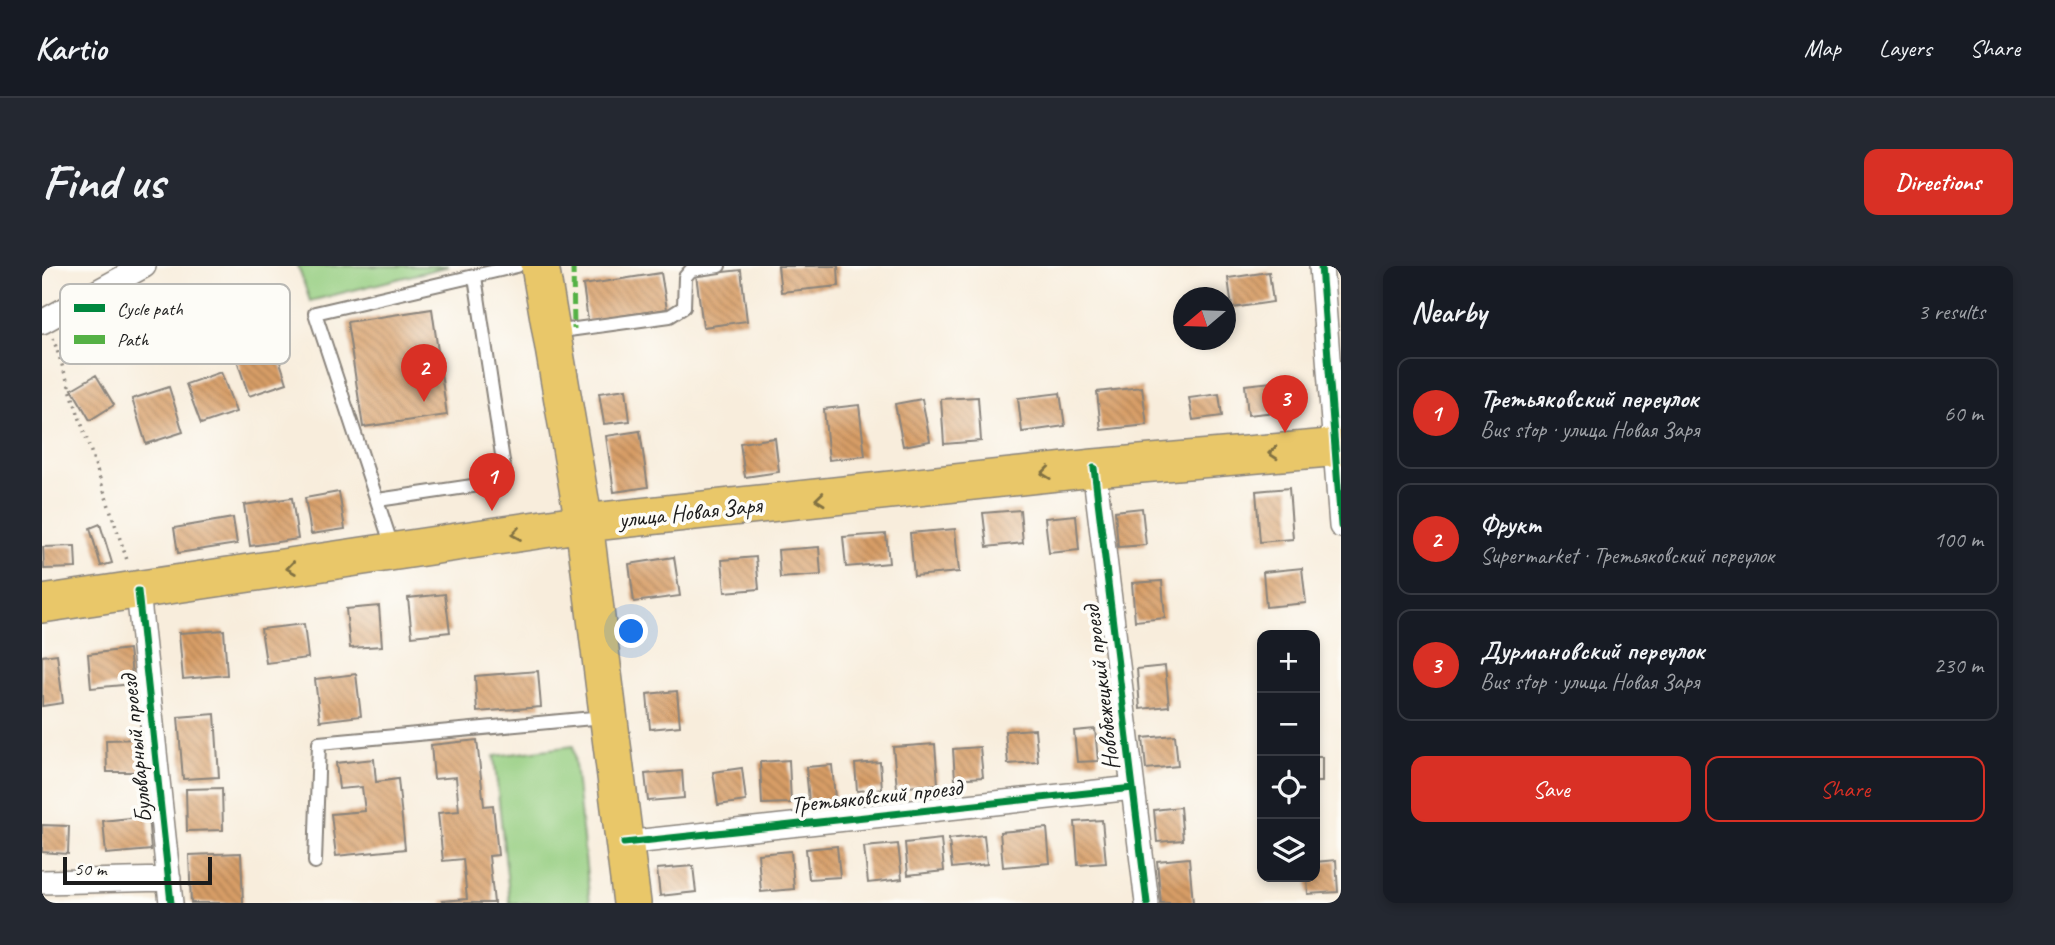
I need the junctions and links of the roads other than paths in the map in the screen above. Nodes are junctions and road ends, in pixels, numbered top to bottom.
1 (144, 266) edge
2 (517, 266) edge
3 (540, 266) edge
4 (719, 266) edge
5 (1321, 266) edge
6 (475, 277) junction
7 (111, 284) edge
8 (60, 312) edge
9 (44, 321) edge
10 (551, 332) junction
11 (1337, 448) edge
12 (1094, 468) junction
13 (378, 500) junction
14 (584, 523) junction
15 (1341, 526) edge
16 (394, 553) junction
17 (138, 591) junction
18 (42, 604) edge
19 (608, 716) junction
20 (1133, 788) junction
21 (624, 843) junction
22 (315, 862) dead end
23 (169, 879) junction
24 (42, 882) edge
25 (171, 903) edge
26 (632, 903) edge
27 (1147, 903) edge

1 - 7 street
2 - 6 lane
3 - 10 main road
4 - 10 lane
5 - 11 street
6 - 13 lane
6 - 13 lane
8 - 9 street
10 - 14 main road
11 -> 12 main road, улица Новая Заря
11 - 15 street
12 -> 14 main road, улица Новая Заря
12 - 20 street, Новобежецкий проезд
13 - 16 lane
14 -> 16 main road, улица Новая Заря
14 - 19 main road
16 -> 17 main road, улица Новая Заря
17 - 18 main road, улица Новая Заря
17 - 23 street, Бульварный проезд
19 - 21 main road
19 - 22 lane
20 - 21 street, Третьяковский проезд
20 - 27 street, Новобежецкий проезд
21 - 26 main road
23 - 24 street
23 - 25 street, Бульварный проезд

